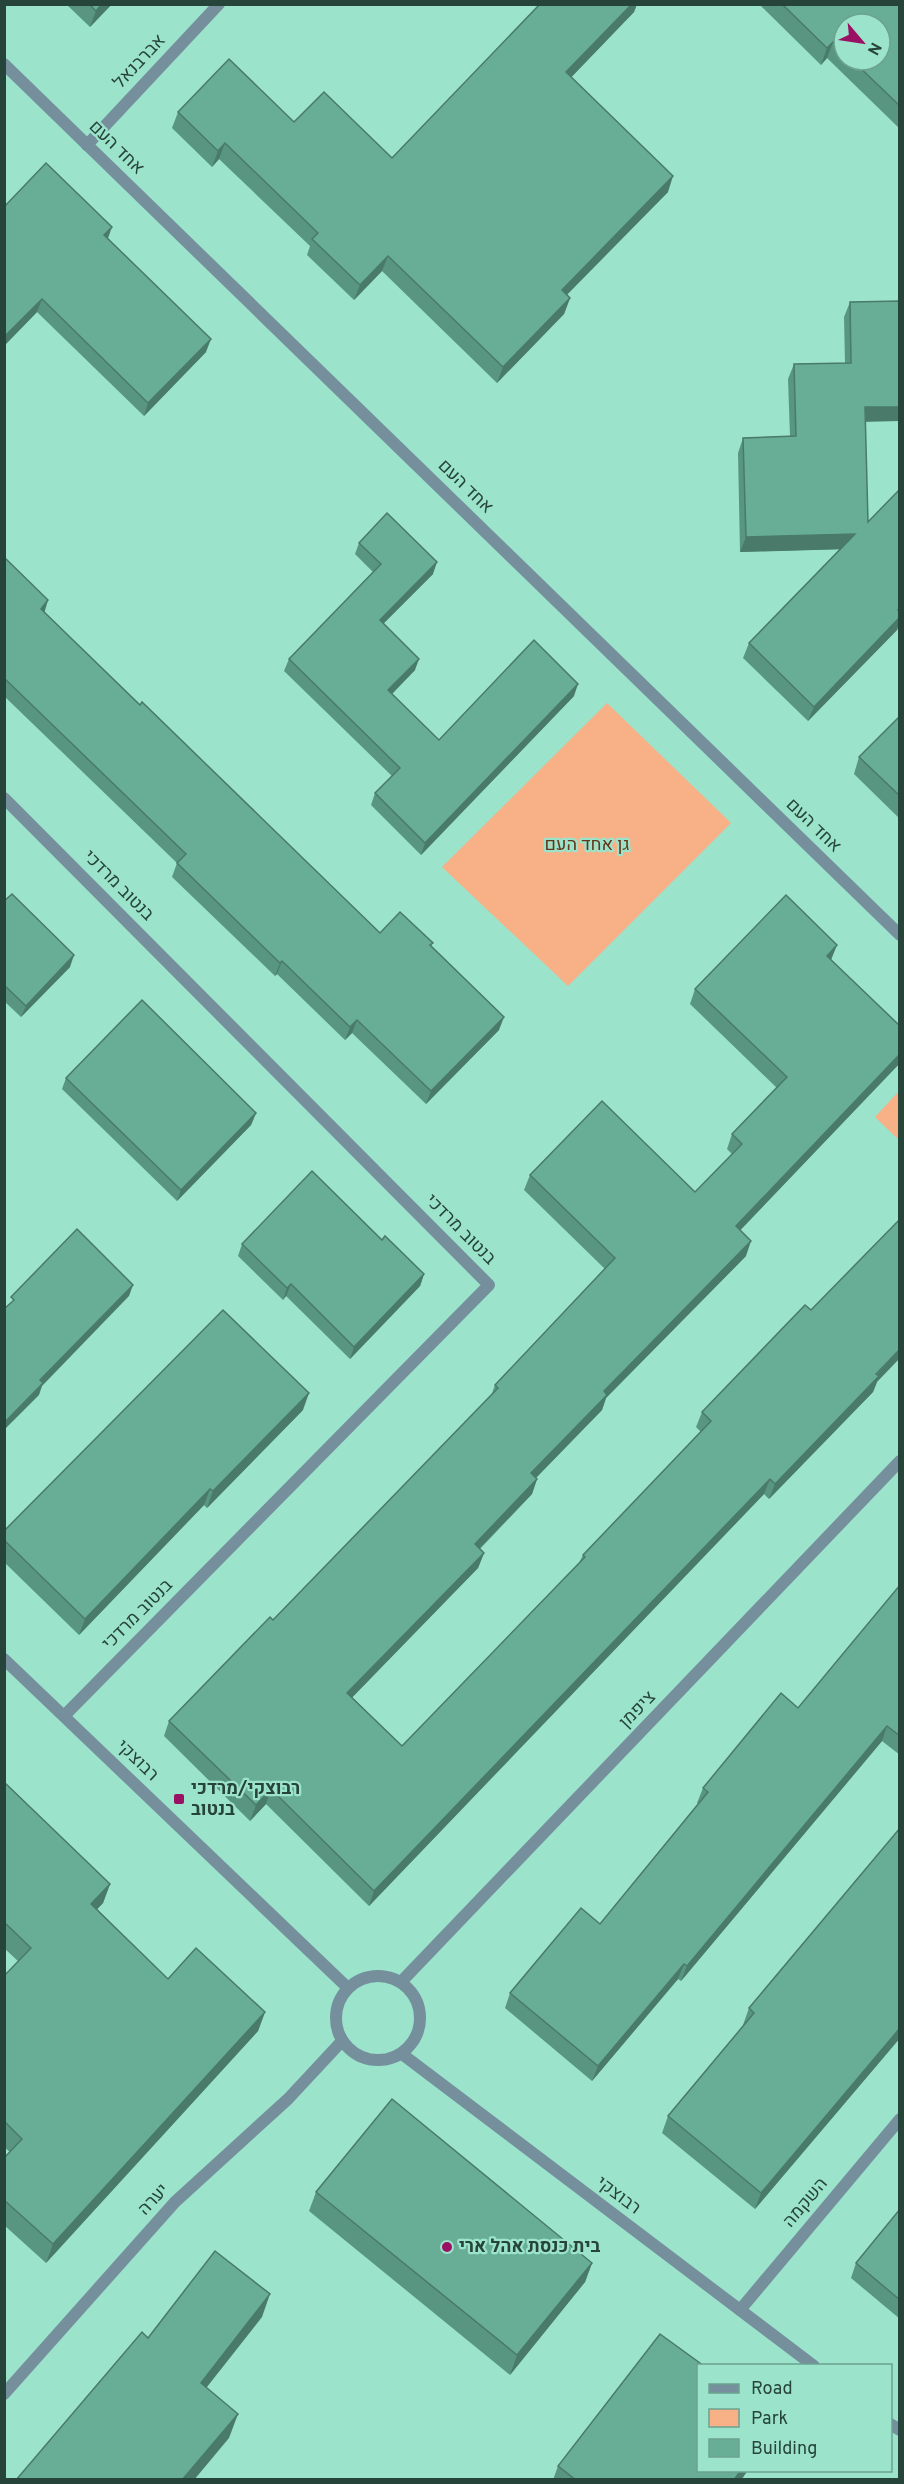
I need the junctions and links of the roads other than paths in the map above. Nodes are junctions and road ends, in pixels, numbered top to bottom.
1 (219, 4) edge
2 (4, 64) edge
3 (87, 145) junction
4 (4, 798) edge
5 (900, 935) edge
6 (900, 1461) edge
7 (4, 1659) edge
8 (64, 1716) junction
9 (401, 1982) junction
10 (348, 1988) junction
11 (342, 2042) junction
12 (402, 2054) junction
13 (900, 2119) edge
14 (740, 2310) junction
15 (810, 2364) edge
16 (4, 2394) edge

1 - 3 street, אברבנאל
2 - 3 street, אחד העם
3 - 5 street, אחד העם
4 - 8 street, בנטוב מרדכי
6 - 9 street, ציפמן
7 - 8 street, רבוצקי
8 - 10 street, רבוצקי
9 - 10 street
9 - 12 street
10 - 11 street
11 - 12 street
11 - 16 street, יערה
12 - 14 street, רבוצקי
13 - 14 street, השקמה
14 - 15 street, רבוצקי

